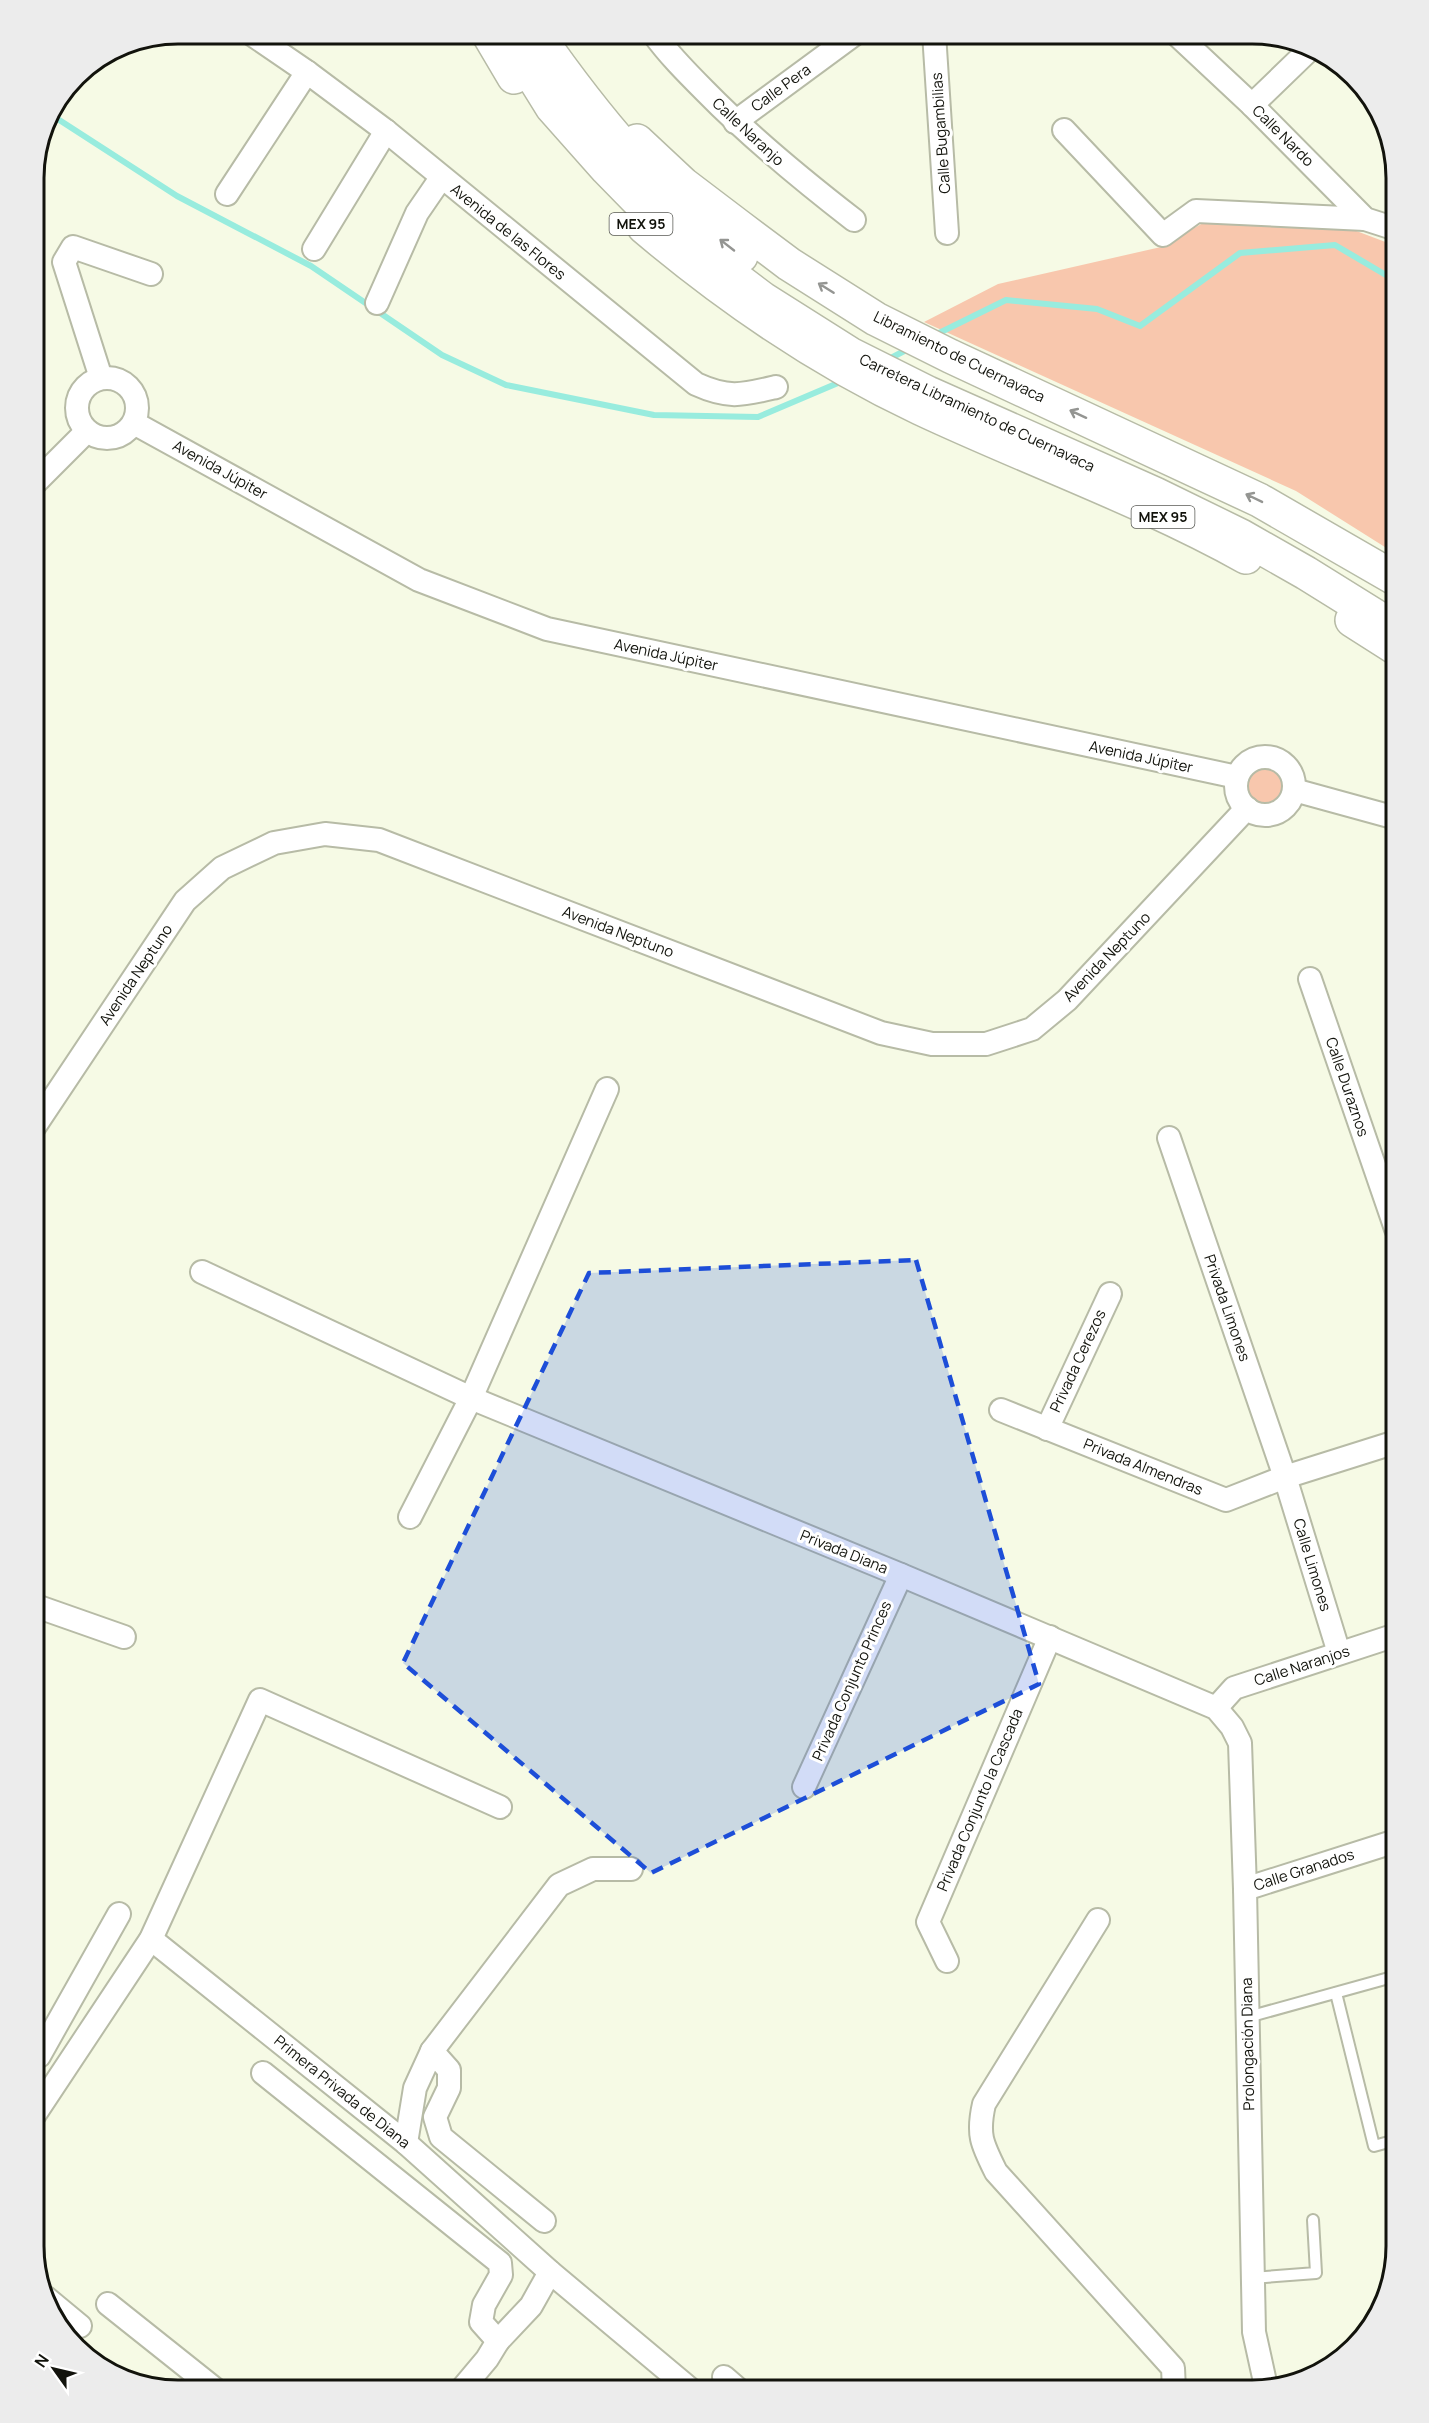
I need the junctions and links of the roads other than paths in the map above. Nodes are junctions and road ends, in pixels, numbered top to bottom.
1 (266, 44) edge
2 (495, 44) edge
3 (513, 44) edge
4 (544, 44) edge
5 (560, 44) edge
6 (666, 44) edge
7 (841, 44) edge
8 (935, 44) edge
9 (1187, 44) edge
10 (1304, 55) edge
11 (307, 72) junction
12 (1252, 105) junction
13 (735, 122) junction
14 (386, 130) junction
15 (1064, 130) dead end
16 (441, 178) junction
17 (227, 194) dead end
18 (1365, 219) junction
19 (854, 220) dead end
20 (1386, 226) edge
21 (947, 233) dead end
22 (314, 249) dead end
23 (151, 274) dead end
24 (377, 303) dead end
25 (857, 344) junction
26 (101, 378) junction
27 (934, 383) junction
28 (776, 387) dead end
29 (134, 423) junction
30 (87, 431) junction
31 (44, 473) edge
32 (1386, 573) edge
33 (1386, 597) edge
34 (1386, 623) edge
35 (1386, 640) edge
36 (1237, 777) junction
37 (1294, 789) junction
38 (1247, 808) junction
39 (1386, 815) edge
40 (1310, 979) dead end
41 (607, 1089) dead end
42 (44, 1113) edge
43 (1169, 1138) dead end
44 (1386, 1200) edge
45 (201, 1272) dead end
46 (1110, 1294) dead end
47 (471, 1398) junction
48 (1001, 1410) dead end
49 (1047, 1429) junction
50 (1386, 1445) edge
51 (1285, 1477) junction
52 (410, 1517) dead end
53 (901, 1575) junction
54 (44, 1609) edge
55 (124, 1637) dead end
56 (1050, 1637) junction
57 (1386, 1638) edge
58 (1340, 1653) junction
59 (1216, 1708) junction
60 (804, 1787) dead end
61 (500, 1807) dead end
62 (1386, 1844) edge
63 (631, 1869) dead end
64 (1245, 1889) junction
65 (119, 1914) dead end
66 (1098, 1920) dead end
67 (151, 1940) junction
68 (947, 1961) dead end
69 (1386, 1979) edge
70 (1336, 1993) junction
71 (1248, 2017) junction
72 (44, 2047) edge
73 (432, 2051) junction
74 (263, 2073) dead end
75 (44, 2100) edge
76 (406, 2143) junction
77 (1386, 2143) edge
78 (1312, 2220) dead end
79 (544, 2221) dead end
80 (550, 2272) junction
81 (1252, 2278) junction
82 (108, 2304) dead end
83 (59, 2309) edge
84 (80, 2326) dead end
85 (498, 2341) junction
86 (202, 2379) edge
87 (470, 2379) edge
88 (678, 2379) edge
89 (1264, 2379) edge
90 (1174, 2380) edge

1 - 11 street, Avenida de las Flores
2 - 25 main road, MEX 95
3 - 25 main road, Carretera Libramiento de Cuernavaca / MEX 95
25 -> 4 main road, Carretera Libramiento de Cuernavaca / MEX 95
25 -> 5 main road, Libramiento de Cuernavaca / MEX 95
6 - 13 street, Calle Naranjo
7 - 13 street, Calle Pera
8 - 21 street, Calle Bugambilias
9 - 12 street, Calle Nardo
10 - 12 street
11 - 14 street, Avenida de las Flores
11 - 17 street
12 - 18 street, Calle Nardo
13 - 19 street, Calle Naranjo
14 - 16 street, Avenida de las Flores
14 - 22 street
15 - 18 street
16 - 24 street
16 - 28 street, Avenida de las Flores
18 - 20 street, Calle Nardo
23 - 26 street
25 - 27 main road, Carretera Libramiento de Cuernavaca / MEX 95
26 - 29 street
26 - 30 street
32 -> 27 main road, Libramiento de Cuernavaca / MEX 95
27 - 33 main road, Carretera Libramiento de Cuernavaca / MEX 95
27 - 34 main road, Carretera Libramiento de Cuernavaca / MEX 95
27 - 35 main road, MEX 95
29 - 30 street
29 - 36 street, Avenida Júpiter
30 - 31 street
36 - 37 street
36 - 38 street
37 - 38 street
37 - 39 street
38 - 42 street, Avenida Neptuno
40 - 44 street, Calle Duraznos
41 - 47 street
43 - 51 street, Privada Limones
45 - 47 street, Privada Diana
46 - 49 street, Privada Cerezos
47 - 52 street
47 - 53 street, Privada Diana
48 - 49 street, Privada Almendras
49 - 51 street, Privada Almendras
50 - 51 street, Privada Almendras
51 - 58 street, Calle Limones
53 - 56 street, Privada Diana
53 - 60 street, Privada Conjunto Princes
54 - 55 street
56 - 59 street, Privada Diana
56 - 68 street, Privada Conjunto la Cascada
57 - 58 street, Calle Naranjos
58 - 59 street, Calle Naranjos
59 - 64 street, Prolongación Diana
61 - 67 street
62 - 64 street, Calle Granados
63 - 73 street
64 - 71 street, Prolongación Diana
65 - 72 street
66 - 90 street
67 - 75 street
67 - 76 street, Primera Privada de Diana
69 - 70 lane
70 - 71 lane
70 - 77 lane
71 - 81 street, Prolongación Diana
73 - 76 street
73 - 79 street
74 - 85 street
76 - 80 street, Primera Privada de Diana
78 - 81 lane
80 - 85 street
80 - 88 street, Primera Privada de Diana
81 - 89 street, Prolongación Diana
82 - 86 street
83 - 84 street
85 - 87 street

